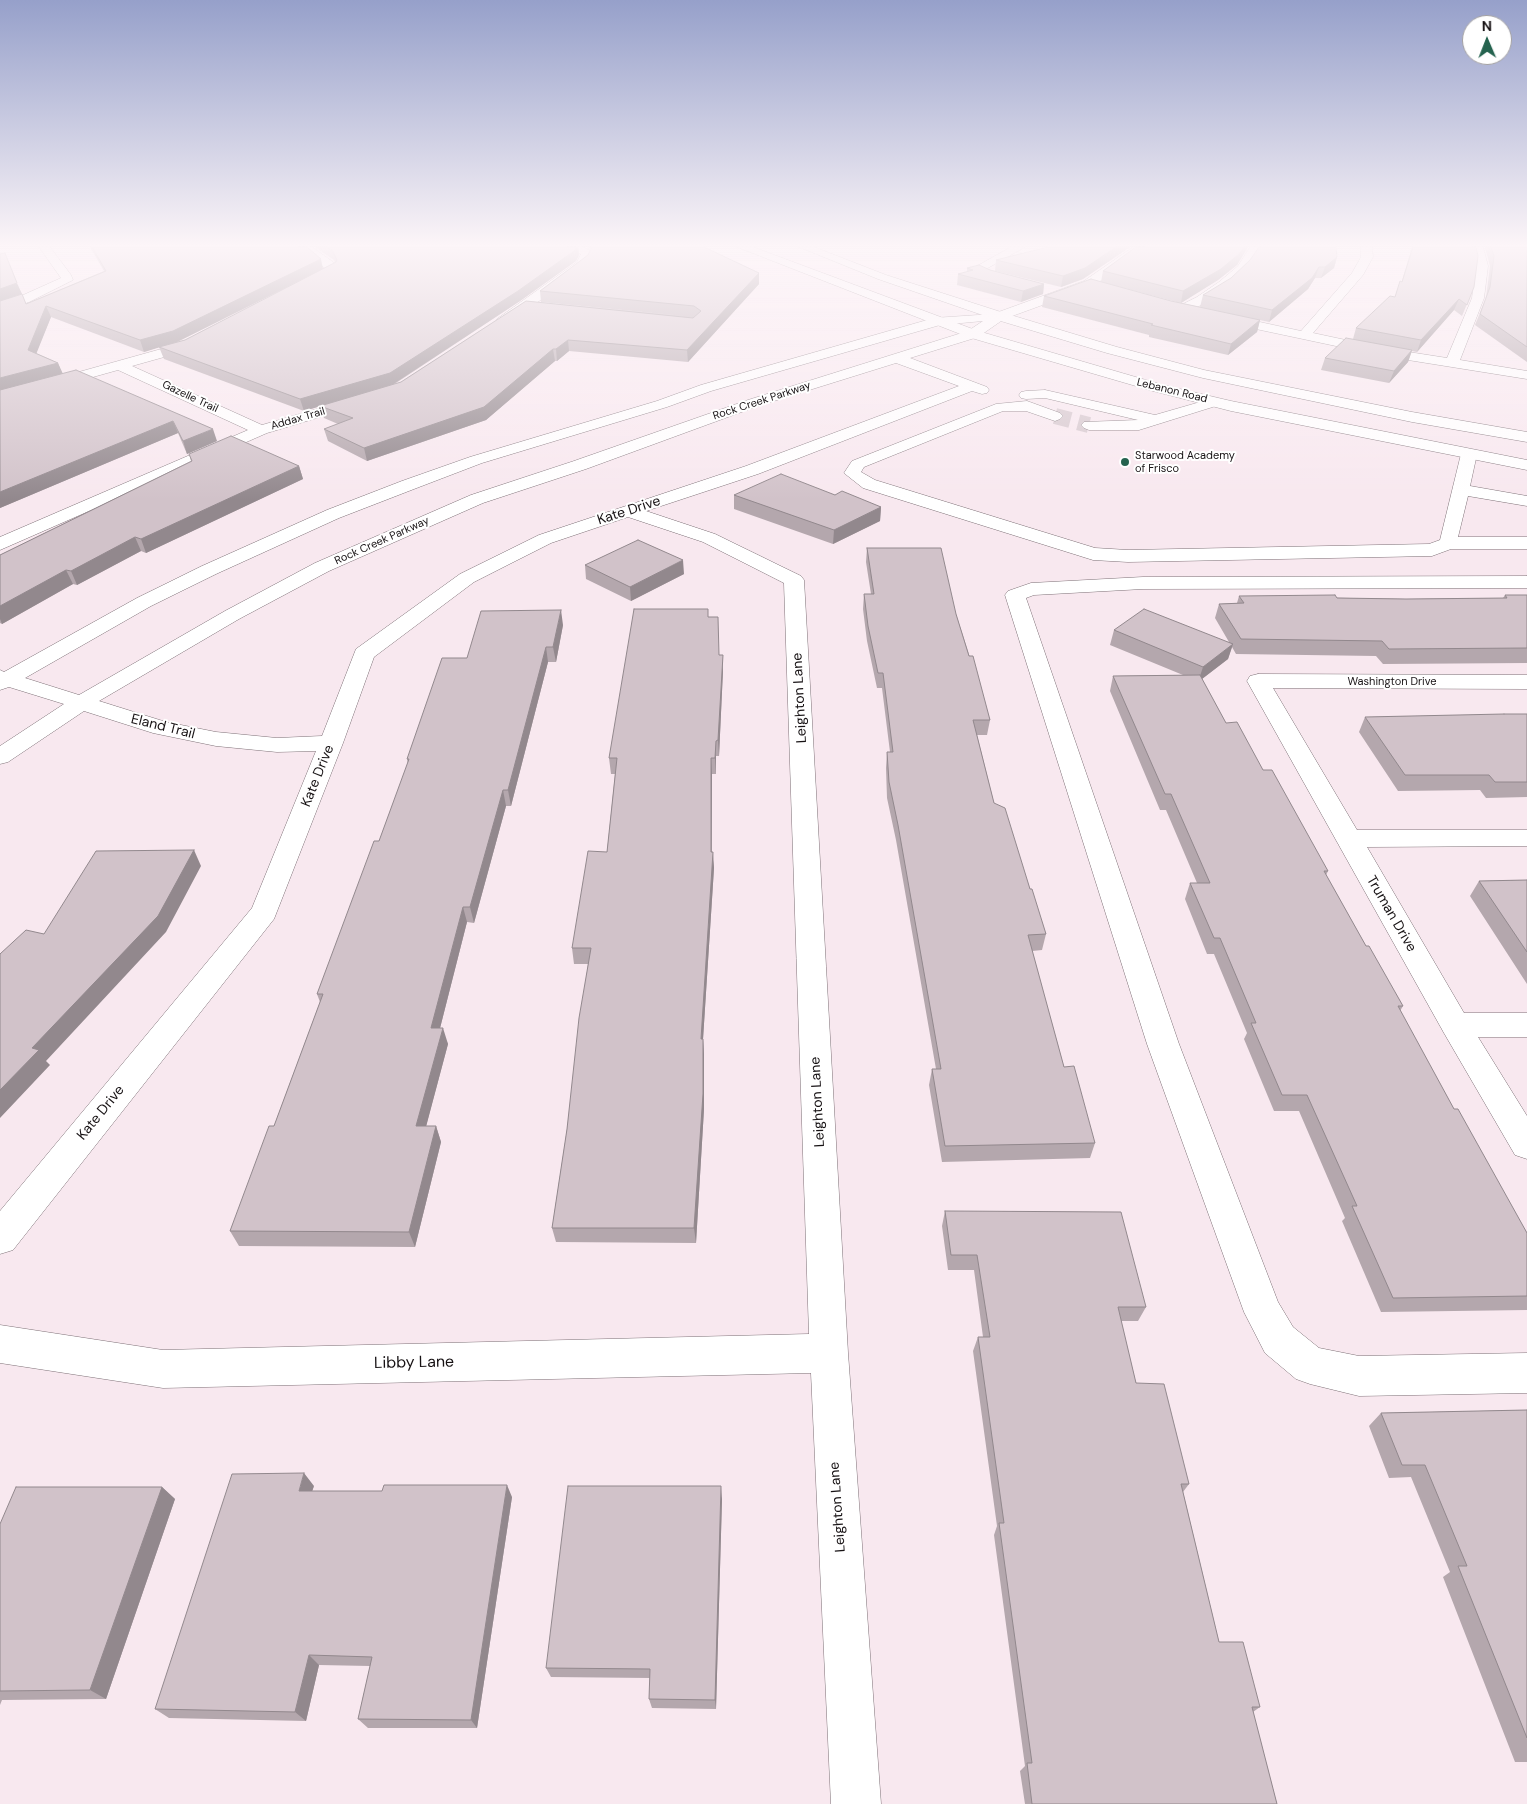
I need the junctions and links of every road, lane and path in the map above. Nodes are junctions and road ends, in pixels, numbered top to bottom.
1 (904, 331) edge
2 (966, 331) edge
3 (977, 331) edge
4 (1049, 331) edge
5 (1283, 331) edge
6 (1308, 331) edge
7 (1464, 331) edge
8 (973, 334) junction
9 (205, 336) edge
10 (1304, 336) junction
11 (896, 358) junction
12 (1451, 364) junction
13 (118, 365) junction
14 (1527, 375) edge
15 (973, 386) junction
16 (370, 398) edge
17 (0, 399) edge
18 (1007, 399) junction
19 (1214, 402) junction
20 (1027, 406) junction
21 (1056, 416) tunnel mouth
22 (1156, 420) junction
23 (1089, 425) tunnel mouth
24 (1477, 429) junction
25 (261, 430) junction
26 (570, 430) junction
27 (1527, 437) edge
28 (615, 452) junction
29 (1469, 454) junction
30 (1527, 465) edge
31 (1461, 490) junction
32 (1527, 501) edge
33 (628, 511) junction
34 (1527, 542) edge
35 (1448, 543) junction
36 (0, 544) edge
37 (1527, 582) edge
38 (2, 680) edge
39 (1258, 681) joint
40 (1527, 682) edge
41 (80, 704) junction
42 (331, 743) junction
43 (0, 757) edge
44 (1527, 838) edge
45 (1348, 839) junction
46 (1455, 1025) junction
47 (1527, 1025) edge
48 (1527, 1145) edge
49 (0, 1238) edge
50 (0, 1344) edge
51 (829, 1354) junction
52 (1527, 1373) edge
53 (856, 1804) edge

1 - 26 street, Rock Creek Parkway
2 - 8 street, Lebanon Road
3 - 8 street, Rock Creek Parkway
4 - 24 street, Lebanon Road
5 - 10 street
6 - 10 street
7 - 12 street
8 - 11 street, Rock Creek Parkway
8 - 19 street, Lebanon Road
9 - 13 street
10 - 12 street
11 - 15 street
11 - 28 street, Rock Creek Parkway
12 - 14 street
13 - 17 street
13 - 25 street, Gazelle Trail
15 - 18 street
15 - 33 street, Kate Drive
16 - 25 street, Addax Trail
18 - 20 street
18 - 22 street
19 - 22 street
19 - 29 street, Lebanon Road
20 - 21 street
20 - 35 street
22 - 23 street
24 - 27 street, Lebanon Road
24 - 29 street
25 - 36 street, Addax Trail
26 - 28 street
26 - 38 street, Rock Creek Parkway
28 - 41 street, Rock Creek Parkway
29 - 30 street, Lebanon Road
29 - 31 street
31 - 32 street
31 - 35 street
33 - 42 street, Kate Drive
33 - 51 street, Leighton Lane
34 - 35 street
37 - 52 street
38 - 41 street, Eland Trail
39 - 40 street, Washington Drive
39 - 45 street, Truman Drive
41 - 42 street, Eland Trail
41 - 43 street, Rock Creek Parkway
42 - 49 street, Kate Drive
44 - 45 street
45 - 46 street, Truman Drive
46 - 47 street
46 - 48 street, Truman Drive
50 - 51 street, Libby Lane
51 - 53 street, Leighton Lane

